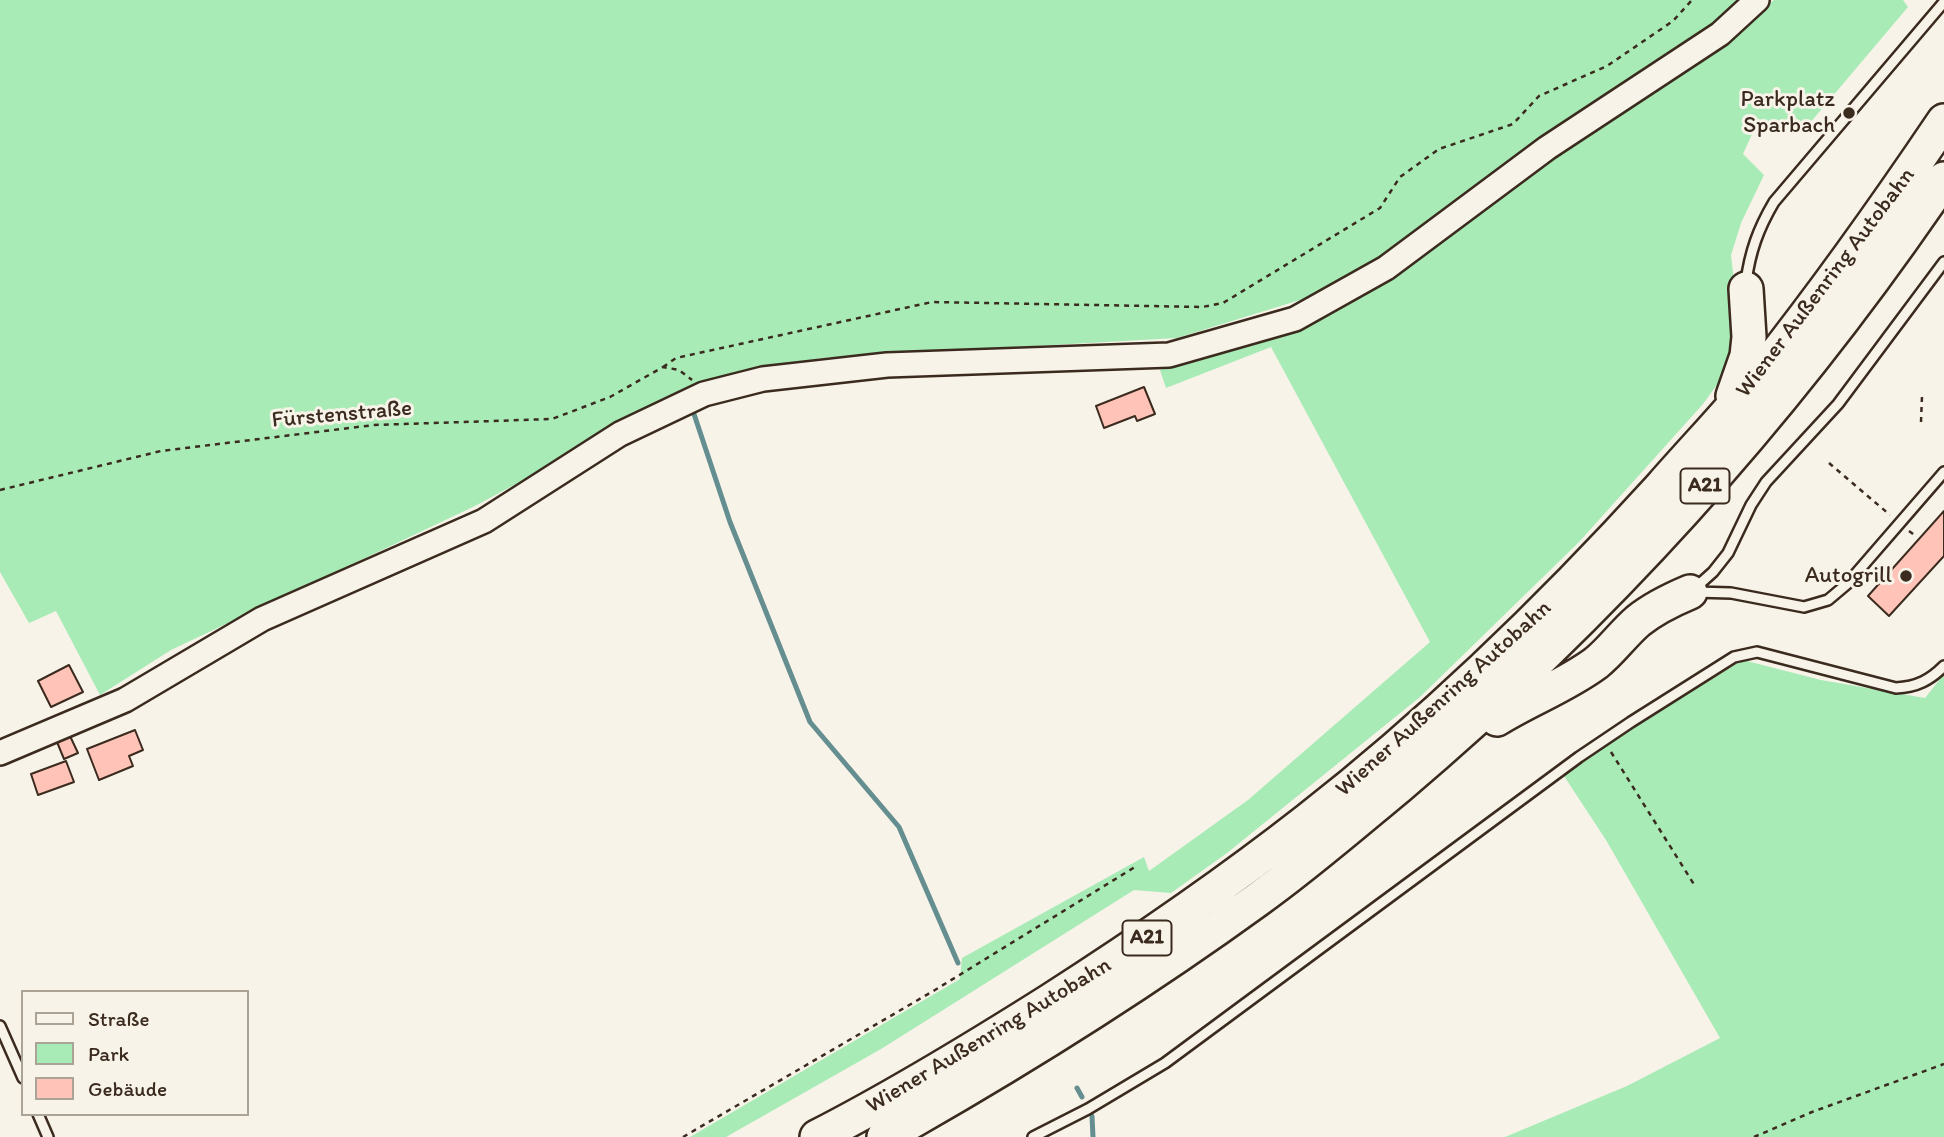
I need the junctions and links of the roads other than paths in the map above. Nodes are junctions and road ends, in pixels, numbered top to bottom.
1 (1757, 0) edge
2 (1944, 2) edge
3 (1944, 121) edge
4 (1944, 179) edge
5 (1944, 262) edge
6 (1746, 289) joint
7 (1726, 415) junction
8 (1944, 472) edge
9 (1690, 592) junction
10 (1944, 666) edge
11 (0, 753) edge
12 (1429, 760) junction
13 (0, 1026) edge
14 (21, 1073) edge
15 (39, 1116) edge
16 (48, 1137) edge
17 (817, 1137) edge
18 (884, 1137) edge
19 (1033, 1137) edge

1 - 11 street
2 - 6 lane
3 - 7 highway, Wiener Außenring Autobahn / A21
4 - 12 highway, Wiener Außenring Autobahn / A21
5 - 9 lane
6 - 7 highway
7 - 17 highway, Wiener Außenring Autobahn / A21
8 - 9 lane
9 - 12 highway
10 - 19 lane
12 - 18 highway, Wiener Außenring Autobahn / A21
13 - 14 lane
15 - 16 lane

